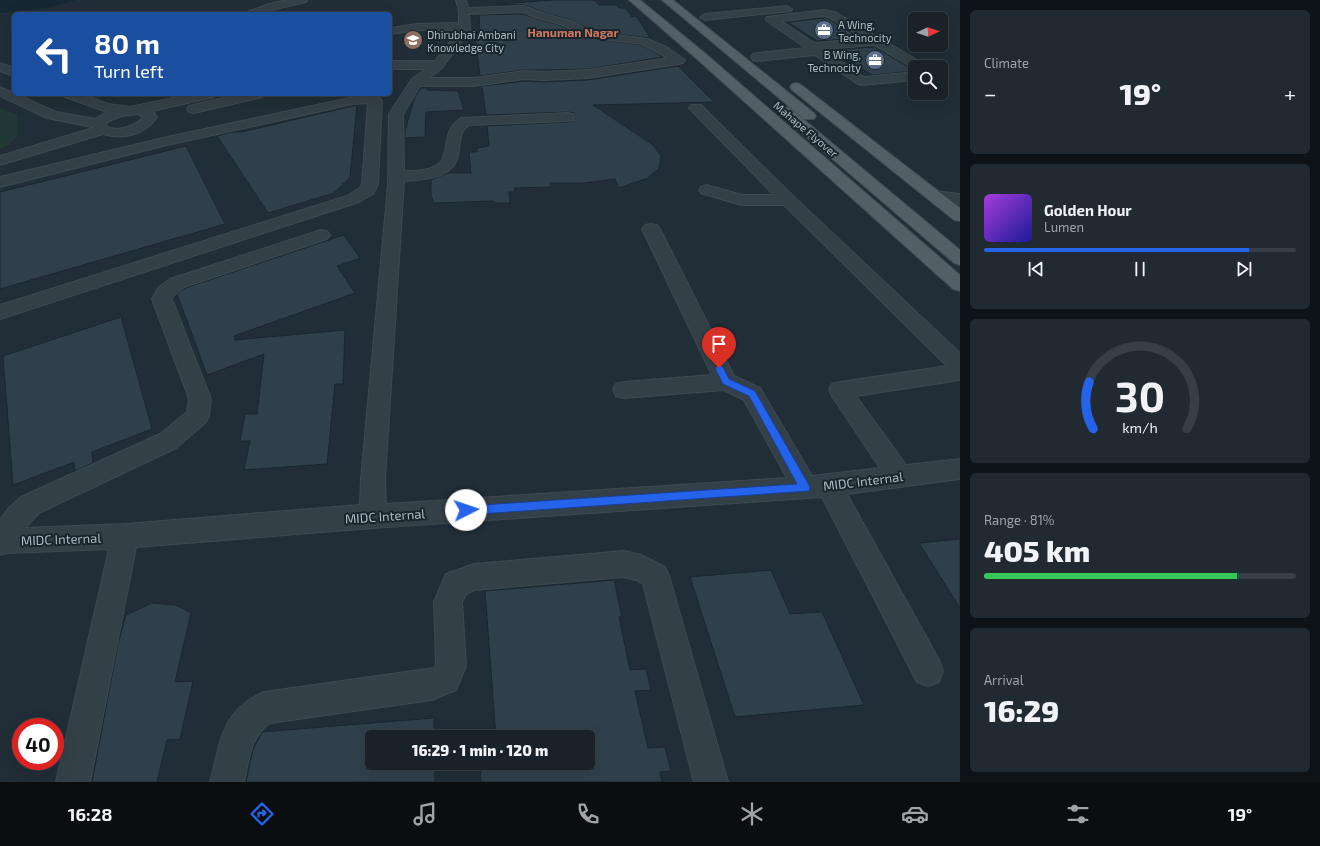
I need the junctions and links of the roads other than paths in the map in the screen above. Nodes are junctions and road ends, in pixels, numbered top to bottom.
1 (302, 0) edge
2 (634, 0) edge
3 (650, 0) edge
4 (667, 0) edge
5 (683, 0) edge
6 (765, 1) edge
7 (462, 6) edge
8 (816, 6) dead end
9 (778, 10) junction
10 (256, 12) edge
11 (705, 17) junction
12 (464, 26) junction
13 (392, 31) edge
14 (877, 41) junction
15 (811, 47) junction
16 (752, 53) junction
17 (908, 60) edge
18 (438, 65) junction
19 (392, 66) edge
20 (0, 67) edge
21 (771, 68) dead end
22 (12, 71) edge
23 (908, 77) edge
24 (789, 81) dead end
25 (416, 82) junction
26 (0, 91) edge
27 (75, 96) edge
28 (203, 96) edge
29 (246, 96) edge
30 (696, 108) dead end
31 (126, 110) junction
32 (144, 115) junction
33 (568, 117) dead end
34 (100, 127) junction
35 (0, 161) edge
36 (875, 170) dead end
37 (396, 176) junction
38 (0, 182) edge
39 (707, 190) dead end
40 (935, 196) junction
41 (788, 200) junction
42 (960, 200) edge
43 (960, 216) edge
44 (652, 229) dead end
45 (321, 235) dead end
46 (960, 259) edge
47 (960, 285) edge
48 (0, 312) edge
49 (960, 366) edge
50 (960, 372) edge
51 (726, 382) junction
52 (624, 390) dead end
53 (960, 469) edge
54 (900, 477) junction
55 (817, 487) junction
56 (374, 516) junction
57 (125, 536) junction
58 (1, 538) edge
59 (928, 671) dead end
60 (73, 782) edge
61 (227, 782) edge
62 (711, 782) edge

1 - 10 street
2 - 47 main road
3 - 46 main road, Mahape Flyover
4 - 36 main road, Mahape Flyover
5 - 11 main road
6 - 9 street
7 - 12 street
7 - 25 street
8 - 9 street
9 - 11 street
11 - 16 main road
12 - 13 street
12 - 18 street
14 - 15 street
14 - 15 street
14 - 17 street
15 - 16 street
15 - 23 street
16 - 21 main road
18 - 19 street
18 - 25 street
20 - 22 street
24 - 40 main road
25 - 37 street
26 - 34 street
27 - 31 street
28 - 32 street
29 - 32 street
30 - 41 street
31 - 32 street
31 - 34 street
32 - 34 street
33 - 37 street
34 - 35 street
37 - 56 street
38 - 48 street
39 - 41 street
40 - 42 street
40 - 43 main road
41 - 49 street
44 - 51 street
45 - 58 street
50 - 54 street
51 - 52 street
51 - 55 street
53 - 54 street, MIDC Internal
54 - 55 street, MIDC Internal
55 - 56 street, MIDC Internal
55 - 59 street
56 - 57 street, MIDC Internal
57 - 58 street, MIDC Internal
57 - 60 street
61 - 62 street

